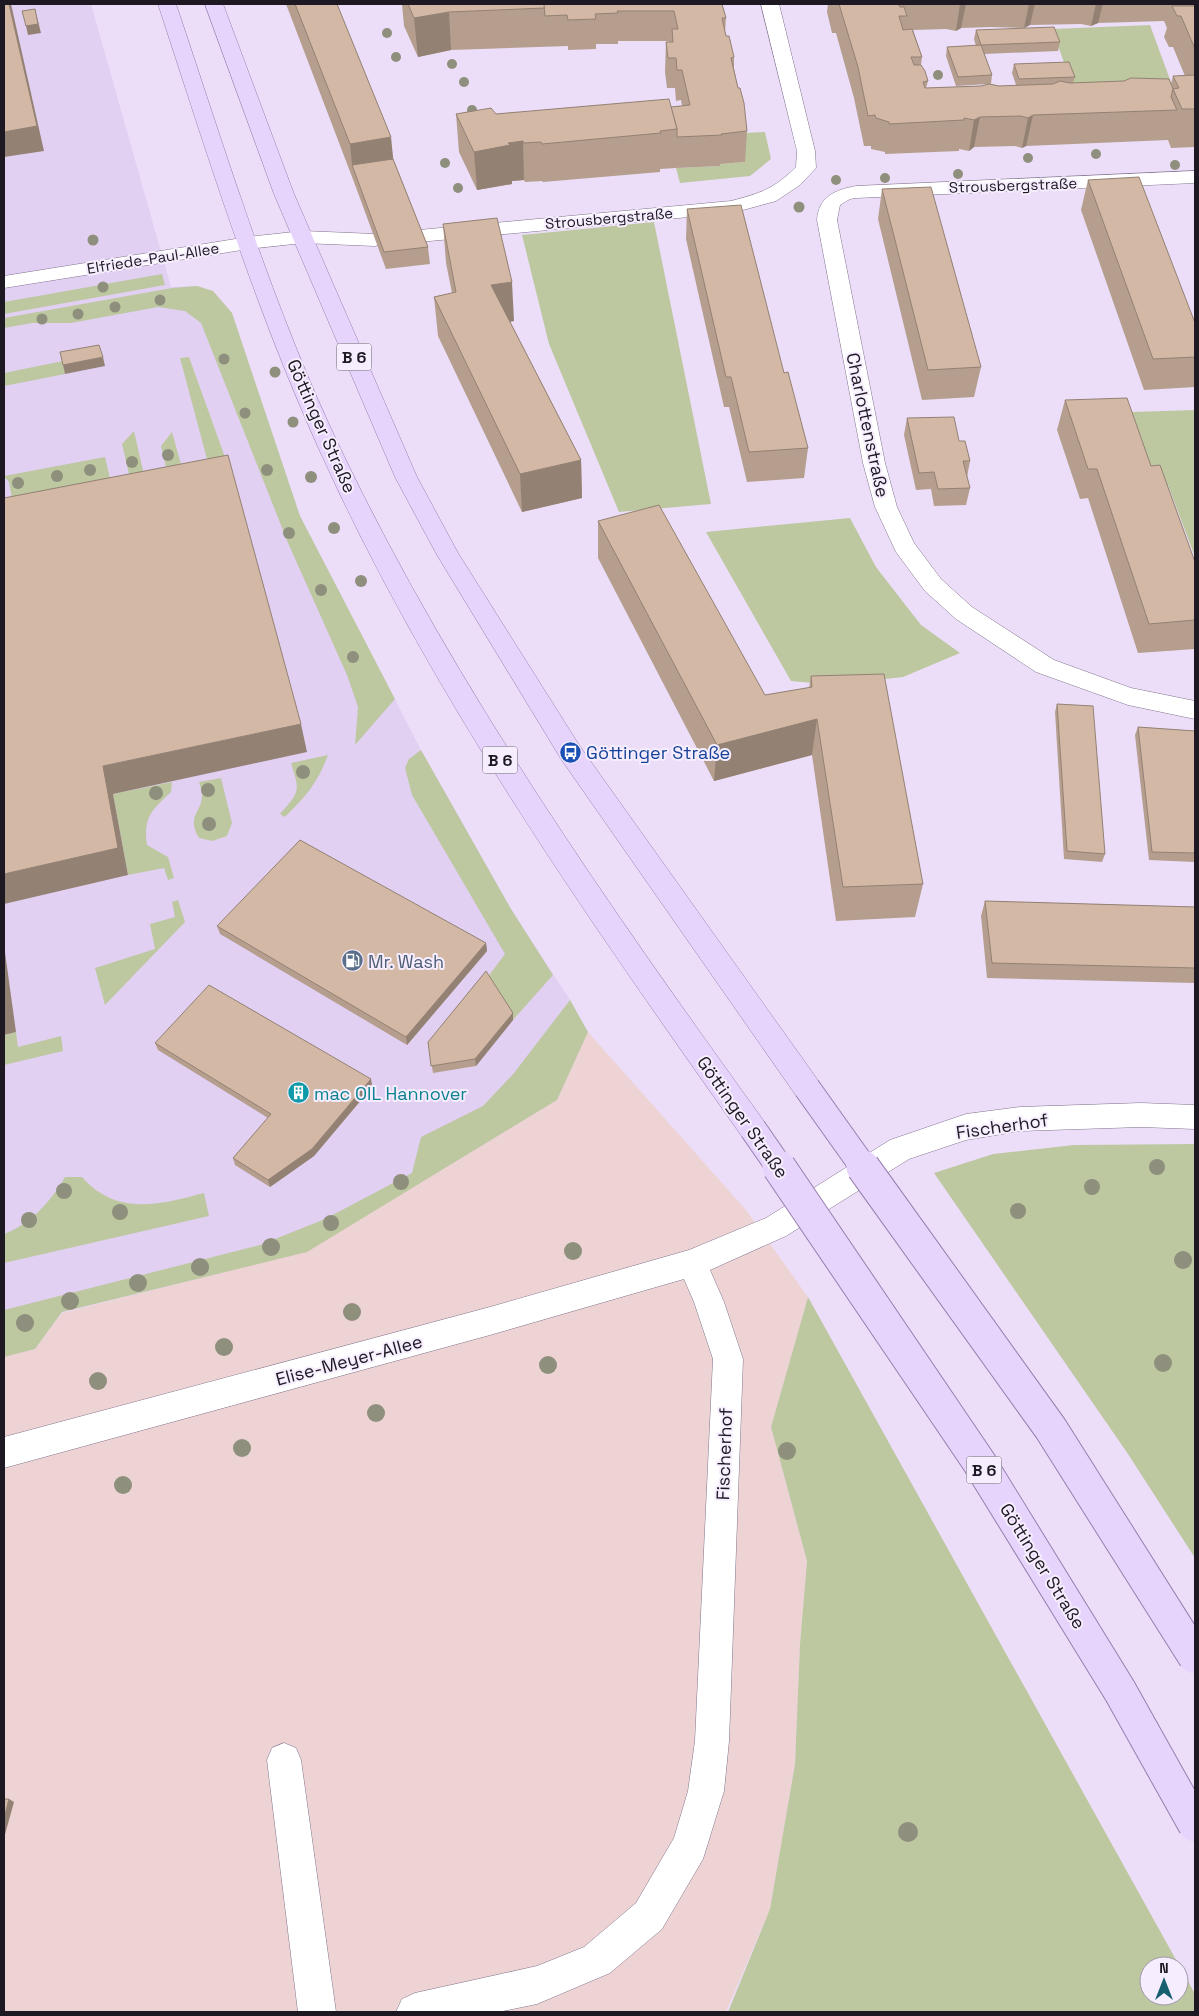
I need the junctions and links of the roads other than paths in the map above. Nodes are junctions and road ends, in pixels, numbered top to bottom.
1 (167, 4) edge
2 (214, 4) edge
3 (770, 4) edge
4 (1195, 177) edge
5 (833, 200) joint
6 (419, 236) edge
7 (303, 237) junction
8 (375, 240) edge
9 (248, 244) junction
10 (4, 282) edge
11 (1195, 710) edge
12 (1195, 1117) edge
13 (692, 1263) junction
14 (4, 1453) edge
15 (1195, 1657) edge
16 (284, 1760) dead end
17 (1195, 1825) edge
18 (317, 2012) edge
19 (415, 2012) edge

1 - 9 main road, Göttinger Straße / B 6
2 - 7 main road, B 6
3 - 6 street, Strousbergstraße
4 - 5 street, Strousbergstraße
5 - 11 street, Charlottenstraße
7 - 8 street
7 - 9 street, Elfriede-Paul-Allee
7 - 15 main road, B 6, bridge
9 - 10 street, Elfriede-Paul-Allee
9 - 17 main road, Göttinger Straße / B 6, bridge
12 - 13 street, Fischerhof
13 - 14 street, Elise-Meyer-Allee
13 - 19 street, Fischerhof
16 - 18 street

